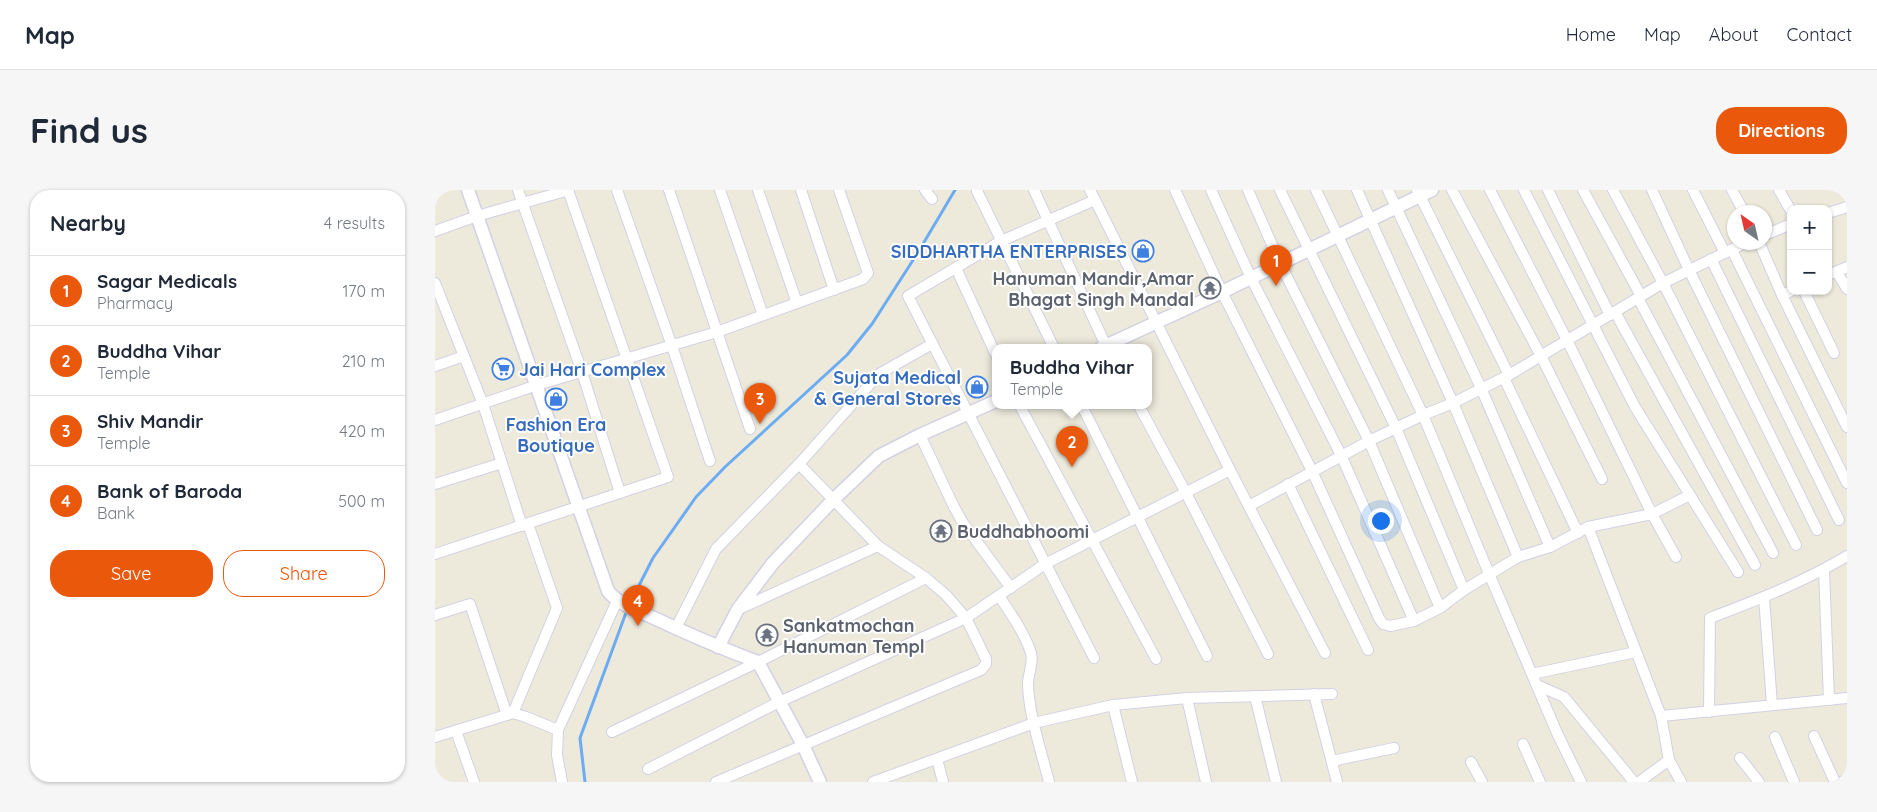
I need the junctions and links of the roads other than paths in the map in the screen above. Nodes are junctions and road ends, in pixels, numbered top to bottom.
1 (468, 190) edge
2 (518, 190) edge
3 (569, 190) edge
4 (617, 190) edge
5 (669, 190) edge
6 (720, 190) edge
7 (759, 190) edge
8 (801, 190) edge
9 (839, 190) edge
10 (925, 190) edge
11 (1034, 190) edge
12 (1175, 190) edge
13 (1211, 190) edge
14 (1248, 190) edge
15 (1280, 190) edge
16 (1316, 190) edge
17 (1357, 190) edge
18 (1388, 190) edge
19 (1452, 190) edge
20 (1490, 190) edge
21 (1524, 190) edge
22 (1548, 190) edge
23 (1583, 190) edge
24 (1613, 190) edge
25 (1652, 190) edge
26 (1693, 190) edge
27 (1732, 190) edge
28 (1779, 190) edge
29 (977, 192) dead end
30 (1423, 192) edge
31 (1092, 195) edge
32 (932, 199) dead end
33 (522, 203) junction
34 (1740, 205) edge
35 (1788, 205) edge
36 (1395, 207) junction
37 (1847, 207) edge
38 (1832, 211) edge
39 (477, 216) junction
40 (1371, 219) junction
41 (1047, 221) junction
42 (1787, 226) edge
43 (435, 231) edge
44 (1772, 232) edge
45 (1338, 235) junction
46 (1001, 241) junction
47 (1308, 250) junction
48 (1763, 250) edge
49 (1729, 251) junction
50 (1711, 259) junction
51 (1280, 263) junction
52 (956, 268) junction
53 (1689, 270) junction
54 (1837, 272) edge
55 (1251, 278) junction
56 (435, 283) edge
57 (1663, 283) junction
58 (1847, 289) edge
59 (834, 290) junction
60 (1222, 292) junction
61 (1787, 293) edge
62 (1788, 295) edge
63 (1805, 295) edge
64 (1640, 297) junction
65 (797, 303) junction
66 (439, 306) edge
67 (1612, 313) junction
68 (763, 316) junction
69 (1155, 322) junction
70 (1593, 325) junction
71 (717, 332) junction
72 (1567, 340) junction
73 (933, 344) junction
74 (1051, 344) edge
75 (1104, 344) edge
76 (1111, 344) edge
77 (673, 346) junction
78 (992, 346) edge
79 (1834, 353) dead end
80 (463, 356) junction
81 (1541, 356) junction
82 (628, 359) junction
83 (435, 366) edge
84 (582, 372) junction
85 (1506, 377) junction
86 (537, 385) junction
87 (1481, 388) junction
88 (992, 403) edge
89 (1453, 403) junction
90 (483, 404) junction
91 (1022, 409) edge
92 (1084, 409) edge
93 (1141, 409) edge
94 (968, 414) junction
95 (1423, 415) junction
96 (435, 420) edge
97 (1847, 427) edge
98 (1396, 428) junction
99 (750, 429) dead end
100 (921, 435) junction
101 (1369, 441) junction
102 (1341, 456) junction
103 (710, 461) dead end
104 (502, 463) junction
105 (799, 464) junction
106 (1230, 470) junction
107 (1312, 471) junction
108 (1602, 479) dead end
109 (1847, 483) edge
110 (435, 484) edge
111 (1288, 484) junction
112 (1186, 492) junction
113 (620, 493) junction
114 (1690, 494) junction
115 (834, 500) junction
116 (1249, 506) junction
117 (579, 507) junction
118 (1652, 514) junction
119 (1138, 517) junction
120 (1839, 520) dead end
121 (525, 525) junction
122 (1588, 527) junction
123 (1817, 530) dead end
124 (1578, 533) junction
125 (1092, 539) junction
126 (1796, 545) dead end
127 (878, 546) junction
128 (1549, 547) junction
129 (1773, 553) dead end
130 (435, 554) edge
131 (1847, 556) edge
132 (1519, 557) junction
133 (1675, 557) dead end
134 (1045, 564) junction
135 (1755, 564) dead end
136 (1824, 570) junction
137 (1738, 572) dead end
138 (1489, 576) junction
139 (926, 578) junction
140 (1011, 588) junction
141 (1465, 590) junction
142 (999, 596) junction
143 (1764, 598) junction
144 (620, 602) junction
145 (1440, 608) junction
146 (738, 609) junction
147 (435, 615) edge
148 (966, 618) junction
149 (1414, 621) junction
150 (676, 628) junction
151 (718, 647) junction
152 (1368, 650) dead end
153 (1636, 652) junction
154 (1325, 653) dead end
155 (1268, 654) dead end
156 (1207, 656) dead end
157 (1094, 658) dead end
158 (1156, 659) dead end
159 (758, 662) junction
160 (1532, 674) junction
161 (1537, 686) junction
162 (1314, 694) junction
163 (1332, 694) dead end
164 (1255, 696) junction
165 (1187, 698) junction
166 (1847, 698) edge
167 (1829, 700) junction
168 (779, 702) junction
169 (1113, 705) junction
170 (1772, 705) junction
171 (1709, 712) junction
172 (510, 714) junction
173 (1661, 716) junction
174 (1034, 723) junction
175 (456, 730) junction
176 (558, 730) junction
177 (612, 732) dead end
178 (1814, 736) dead end
179 (435, 737) edge
180 (1775, 737) dead end
181 (1523, 744) dead end
182 (803, 745) junction
183 (1394, 748) dead end
184 (1740, 758) dead end
185 (937, 759) junction
186 (1669, 760) junction
187 (1332, 761) junction
188 (1471, 762) dead end
189 (648, 769) dead end
190 (1847, 779) edge
191 (474, 782) edge
192 (562, 782) edge
193 (716, 782) edge
194 (819, 782) edge
195 (873, 782) edge
196 (943, 782) edge
197 (1049, 782) edge
198 (1132, 782) edge
199 (1206, 782) edge
200 (1276, 782) edge
201 (1337, 782) edge
202 (1482, 782) edge
203 (1540, 782) edge
204 (1581, 782) edge
205 (1634, 782) edge
206 (1639, 782) edge
207 (1681, 782) edge
208 (1759, 782) edge
209 (1795, 782) edge
210 (1835, 782) edge
211 (1842, 782) edge

1 - 39 street
2 - 33 street
3 - 33 street
3 - 82 street
4 - 77 street
5 - 71 street
6 - 68 street
7 - 65 street
8 - 59 street
9 - 59 street
10 - 32 street
11 - 41 street
12 - 60 street
13 - 55 street
14 - 51 street
15 - 47 street
16 - 45 street
17 - 40 street
18 - 36 street
19 - 81 street
20 - 72 street
21 - 70 street
22 - 67 street
23 - 64 street
24 - 57 street
25 - 53 street
26 - 49 street
27 - 34 street
28 - 35 street
29 - 46 street
30 - 36 street
30 - 85 street
31 - 41 street
31 - 69 street
33 - 39 street
33 - 84 street
36 - 40 street
36 - 87 street
37 - 38 street
39 - 43 street
39 - 86 street
40 - 45 street
40 - 89 street
41 - 46 street
41 - 75 street
42 - 44 street
45 - 47 street
45 - 95 street
46 - 52 street
46 - 74 street
47 - 51 street
47 - 98 street
48 - 61 street
49 - 50 street
49 - 109 street
50 - 53 street
50 - 120 street
51 - 55 street
51 - 101 street
52 - 73 street
52 - 78 street
53 - 57 street
53 - 123 street
54 - 58 street
55 - 60 street
55 - 102 street
56 - 66 street
57 - 64 street
57 - 126 street
59 - 65 street
60 - 69 street
60 - 107 street
62 - 97 street
63 - 79 street
64 - 67 street
64 - 129 street
65 - 68 street
66 - 80 street
67 - 70 street
67 - 135 street
68 - 71 street
69 - 76 street
69 - 106 street
70 - 72 street
70 - 114 street
71 - 77 street
71 - 99 street
72 - 81 street
72 - 118 street
73 - 94 street
73 - 105 street
77 - 82 street
77 - 103 street
80 - 83 street
80 - 90 street
81 - 85 street
81 - 108 street
82 - 84 street
82 - 113 street
84 - 86 street
84 - 113 street
85 - 87 street
85 - 124 street
86 - 90 street
86 - 117 street
87 - 89 street
87 - 128 street
88 - 94 street
89 - 95 street
89 - 132 street
90 - 96 street
90 - 104 street
91 - 125 street
92 - 119 street
93 - 112 street
94 - 100 street
94 - 134 street
95 - 98 street
95 - 138 street
98 - 101 street
98 - 141 street
100 - 115 street
100 - 140 street
101 - 102 street
101 - 145 street
102 - 107 street
102 - 149 street
104 - 110 street
104 - 121 street
105 - 115 street
105 - 150 street
106 - 112 street
106 - 116 street
107 - 111 street
107 - 149 street
111 - 116 street
111 - 152 street
112 - 119 street
112 - 155 street
113 - 117 street
114 - 118 street
114 - 137 street
115 - 127 street
115 - 146 street
116 - 154 street
117 - 121 street
117 - 144 street
118 - 122 street
118 - 133 street
119 - 125 street
119 - 156 street
121 - 130 street
121 - 172 street
122 - 124 street
122 - 153 street
124 - 128 street
125 - 134 street
125 - 158 street
127 - 139 street
127 - 146 street
128 - 132 street
131 - 136 street
132 - 138 street
134 - 140 street
134 - 157 street
136 - 143 street
136 - 167 street
138 - 141 street
138 - 160 street
139 - 148 street
139 - 159 street
140 - 142 street
141 - 145 street
142 - 148 street
142 - 174 street
143 - 170 street
143 - 171 street
144 - 150 street
144 - 176 street
145 - 149 street
146 - 151 street
147 - 172 street
148 - 168 street
148 - 182 street
150 - 151 street
151 - 159 street
153 - 160 street
153 - 173 street
159 - 168 street
159 - 177 street
160 - 161 street
161 - 204 street
161 - 205 street
162 - 163 street
162 - 164 street
162 - 187 street
164 - 165 street
164 - 200 street
165 - 169 street
165 - 199 street
166 - 167 street
167 - 170 street
168 - 182 street
168 - 189 street
169 - 174 street
169 - 198 street
170 - 171 street
171 - 173 street
172 - 175 street
172 - 176 street
173 - 186 street
174 - 185 street
174 - 197 street
175 - 179 street
175 - 191 street
176 - 192 street
178 - 210 street
180 - 209 street
181 - 203 street
182 - 193 street
182 - 194 street
183 - 187 street
184 - 208 street
185 - 195 street
185 - 196 street
186 - 206 street
186 - 207 street
187 - 201 street
188 - 202 street
190 - 211 street

